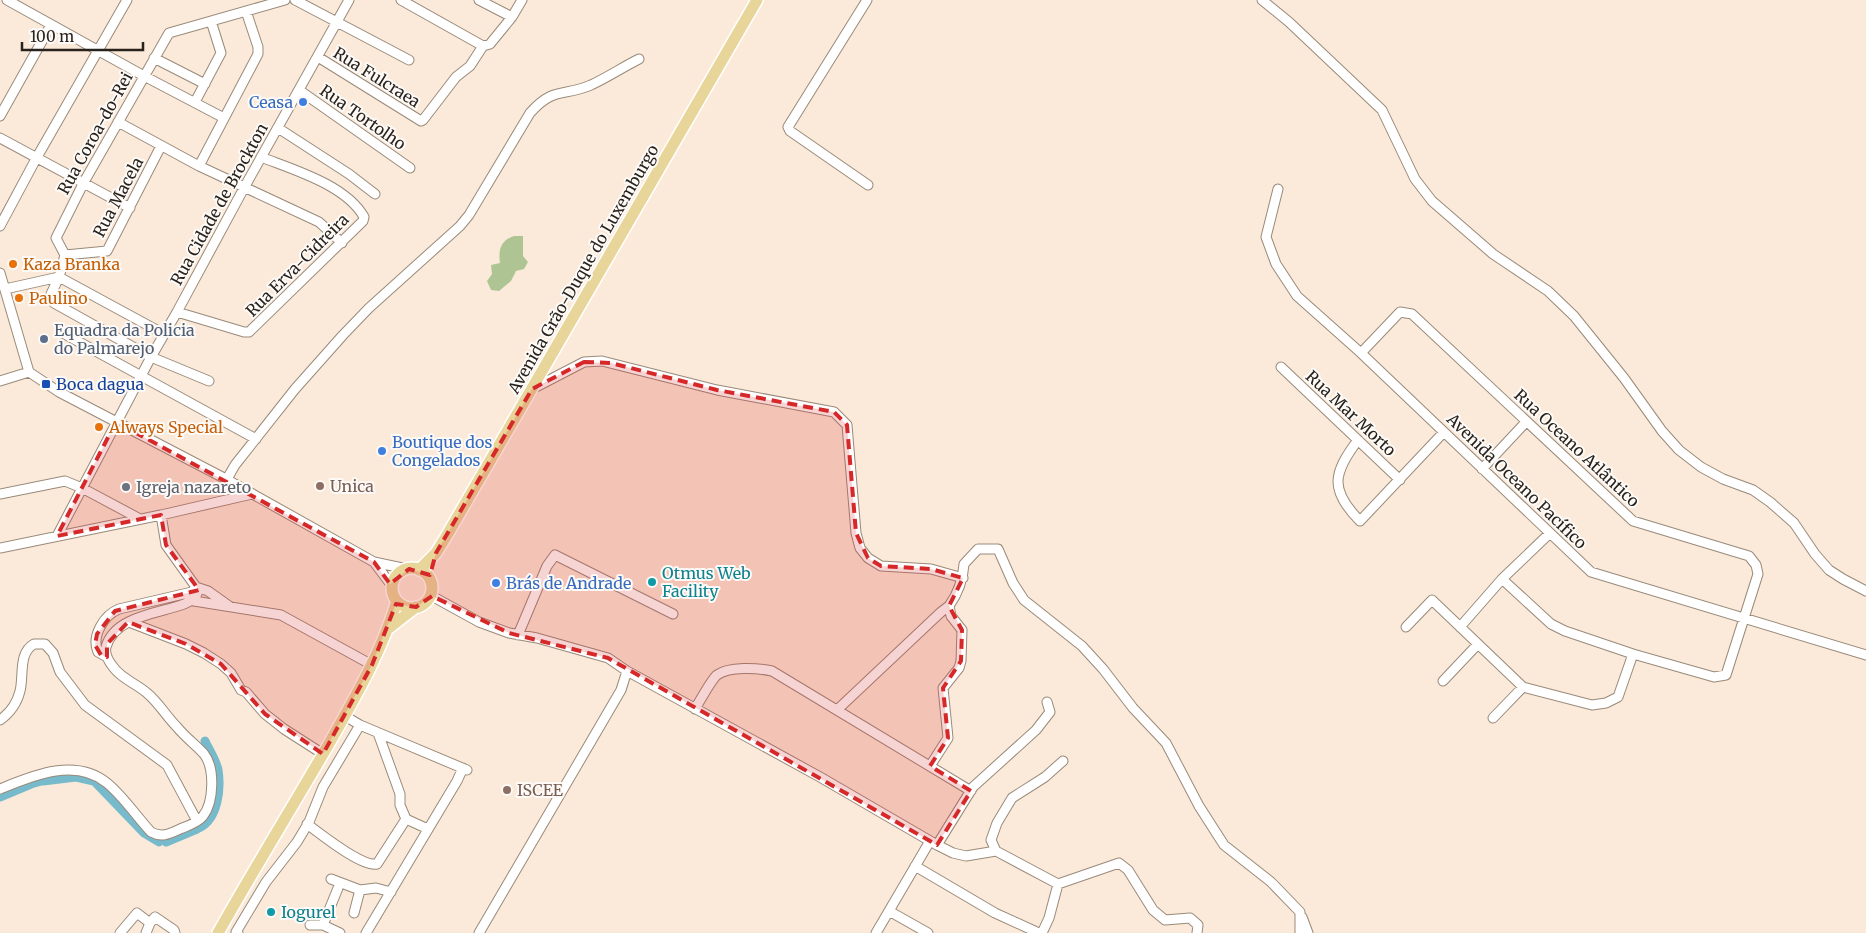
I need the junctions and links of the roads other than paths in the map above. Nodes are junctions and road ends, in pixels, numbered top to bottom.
1 (7, 0) edge
2 (127, 0) edge
3 (285, 0) edge
4 (295, 0) edge
5 (349, 0) edge
6 (400, 0) edge
7 (481, 0) edge
8 (522, 0) edge
9 (757, 0) edge
10 (867, 0) edge
11 (1262, 0) edge
12 (246, 12) junction
13 (512, 17) junction
14 (211, 21) junction
15 (337, 21) junction
16 (51, 25) junction
17 (483, 46) junction
18 (97, 50) junction
19 (154, 58) junction
20 (318, 58) junction
21 (639, 58) dead end
22 (409, 60) dead end
23 (144, 76) junction
24 (204, 84) junction
25 (299, 90) junction
26 (195, 102) junction
27 (0, 116) edge
28 (224, 118) junction
29 (118, 122) junction
30 (278, 128) junction
31 (0, 138) edge
32 (162, 146) junction
33 (261, 157) junction
34 (37, 158) junction
35 (199, 166) junction
36 (410, 168) dead end
37 (84, 182) junction
38 (868, 185) dead end
39 (244, 188) junction
40 (1278, 189) dead end
41 (376, 194) dead end
42 (130, 208) junction
43 (0, 226) edge
44 (342, 243) junction
45 (65, 255) junction
46 (0, 273) edge
47 (59, 278) junction
48 (5, 290) junction
49 (178, 312) junction
50 (60, 332) dead end
51 (164, 334) junction
52 (1361, 353) junction
53 (151, 357) junction
54 (1281, 367) dead end
55 (29, 372) junction
56 (142, 376) junction
57 (0, 381) edge
58 (208, 381) dead end
59 (532, 389) junction
60 (116, 422) junction
61 (1526, 422) junction
62 (1444, 432) junction
63 (256, 439) junction
64 (1358, 440) junction
65 (1482, 469) junction
66 (227, 479) junction
67 (1400, 480) junction
68 (82, 488) junction
69 (0, 494) edge
70 (252, 494) junction
71 (161, 515) junction
72 (140, 519) junction
73 (1550, 533) junction
74 (57, 536) junction
75 (0, 548) edge
76 (436, 553) junction
77 (374, 562) junction
78 (407, 569) junction
79 (419, 570) junction
80 (429, 578) junction
81 (963, 578) junction
82 (1502, 579) junction
83 (392, 586) junction
84 (196, 587) junction
85 (1866, 591) edge
86 (430, 595) junction
87 (194, 601) junction
88 (397, 601) junction
89 (949, 606) junction
90 (230, 607) junction
91 (416, 607) junction
92 (673, 614) dead end
93 (1744, 620) junction
94 (129, 622) junction
95 (1406, 627) dead end
96 (1460, 627) junction
97 (389, 628) junction
98 (518, 635) junction
99 (1478, 644) junction
100 (1633, 654) junction
101 (1866, 655) edge
102 (106, 657) junction
103 (372, 665) junction
104 (627, 671) junction
105 (1443, 681) dead end
106 (1523, 687) junction
107 (1047, 702) dead end
108 (695, 709) junction
109 (836, 710) junction
110 (345, 716) junction
111 (1493, 718) dead end
112 (0, 720) edge
113 (360, 725) junction
114 (378, 733) junction
115 (323, 754) junction
116 (1063, 761) dead end
117 (930, 766) junction
118 (0, 790) edge
119 (970, 791) junction
120 (406, 819) junction
121 (197, 821) junction
122 (307, 824) junction
123 (428, 829) junction
124 (933, 843) junction
125 (996, 851) junction
126 (915, 866) junction
127 (331, 880) dead end
128 (1058, 884) junction
129 (338, 888) dead end
130 (360, 890) junction
131 (391, 892) junction
132 (889, 911) junction
133 (1300, 912) junction
134 (354, 913) dead end
135 (150, 923) junction
136 (310, 925) dead end
137 (323, 925) junction
138 (483, 932) edge
139 (120, 933) edge
140 (146, 933) edge
141 (175, 933) edge
142 (218, 933) edge
143 (238, 933) edge
144 (340, 933) edge
145 (366, 933) edge
146 (876, 933) edge
147 (928, 933) edge
148 (1040, 933) edge
149 (1197, 933) edge
150 (1300, 933) edge
151 (1308, 933) edge

1 - 16 street
2 - 18 street
3 - 12 street, Rua Coroa-do-Rei
4 - 15 street
5 - 15 street, Rua Cidade de Brockton
6 - 17 street
7 - 13 street
8 - 13 street
9 - 59 main road, Avenida Grão-Duque do Luxemburgo
10 - 38 street
11 - 85 street
12 - 14 street, Rua Coroa-do-Rei
12 - 28 street
13 - 17 street
14 - 19 street, Rua Coroa-do-Rei
14 - 24 street
15 - 20 street, Rua Cidade de Brockton
15 - 22 street
16 - 18 street
16 - 27 street
17 - 20 street, Rua Fulcraea
18 - 23 street
18 - 34 street
19 - 23 street, Rua Coroa-do-Rei
19 - 24 street
20 - 25 street, Rua Cidade de Brockton
21 - 63 street
23 - 26 street
23 - 29 street, Rua Coroa-do-Rei
24 - 26 street
25 - 30 street, Rua Cidade de Brockton
25 - 36 street, Rua Tortolho
26 - 28 street
28 - 35 street
29 - 32 street
29 - 37 street, Rua Coroa-do-Rei
30 - 33 street, Rua Cidade de Brockton
30 - 41 street
31 - 34 street
32 - 35 street
32 - 42 street, Rua Macela
33 - 39 street, Rua Cidade de Brockton
33 - 44 street, Rua Erva-Cidreira
34 - 37 street
34 - 43 street
35 - 39 street
37 - 42 street
37 - 45 street, Rua Coroa-do-Rei
39 - 44 street
39 - 49 street, Rua Cidade de Brockton
40 - 52 street, Avenida Oceano Pacífico
42 - 45 street, Rua Macela
44 - 49 street, Rua Erva-Cidreira
45 - 47 street
46 - 48 street
47 - 48 street
47 - 51 street
47 - 53 street
48 - 55 street
49 - 51 street, Rua Cidade de Brockton
50 - 56 street
51 - 53 street, Rua Cidade de Brockton
52 - 61 street, Rua Oceano Atlântico
52 - 62 street, Avenida Oceano Pacífico
53 - 56 street, Rua Cidade de Brockton
53 - 58 street
54 - 64 street, Rua Mar Morto
55 - 57 street
55 - 60 street
56 - 60 street, Rua Cidade de Brockton
56 - 63 street
59 - 76 main road, Avenida Grão-Duque do Luxemburgo
59 - 81 street
60 - 66 street
60 - 68 street, Rua Cidade de Brockton
61 - 65 street
61 - 93 street, Rua Oceano Atlântico
62 - 65 street, Avenida Oceano Pacífico
62 - 67 street
63 - 66 street
64 - 67 street, Rua Mar Morto
64 - 67 street
65 - 73 street, Avenida Oceano Pacífico
66 - 70 street
68 - 69 street
68 - 72 street
68 - 74 street, Rua Cidade de Brockton
70 - 71 street
70 - 77 street
71 - 72 street
71 - 84 street
72 - 74 street
73 - 82 street
73 - 93 street, Avenida Oceano Pacífico
74 - 75 street
76 - 79 main road, Avenida Grão-Duque do Luxemburgo
76 - 80 main road, Avenida Grão-Duque do Luxemburgo
77 - 78 street
77 - 83 street
78 - 79 main road
78 - 83 main road
79 - 80 main road
80 - 86 main road
81 - 89 street
81 - 133 street
82 - 96 street
82 - 100 street
83 - 88 main road
84 - 87 street
84 - 90 street
84 - 102 street
86 - 91 main road
86 - 98 street
87 - 90 street
87 - 94 street
88 - 91 main road
88 - 97 main road
89 - 109 street
89 - 117 street
90 - 103 street
91 - 97 main road
92 - 98 street
93 - 100 street, Rua Oceano Atlântico
93 - 101 street, Avenida Oceano Pacífico
94 - 102 street
94 - 115 street
95 - 96 street
96 - 99 street
97 - 103 main road
98 - 104 street
99 - 105 street
99 - 106 street
100 - 106 street
102 - 121 street
103 - 110 main road
104 - 108 street
104 - 138 street
106 - 111 street
107 - 119 street
108 - 109 street
108 - 124 street
109 - 117 street
110 - 113 street
110 - 115 main road
112 - 121 street
113 - 114 street
113 - 122 street
114 - 120 street
114 - 123 street
115 - 142 main road
116 - 125 street
117 - 119 street
118 - 121 street
119 - 124 street
120 - 122 street
120 - 123 street
122 - 143 street
123 - 131 street
124 - 125 street
124 - 126 street
125 - 128 street
126 - 132 street
126 - 148 street
127 - 130 street
128 - 148 street
128 - 149 street
129 - 137 street
130 - 131 street
130 - 134 street
131 - 145 street
132 - 146 street
132 - 147 street
133 - 150 street
133 - 151 street
135 - 139 street
135 - 140 street
135 - 141 street
136 - 137 street
137 - 144 street

